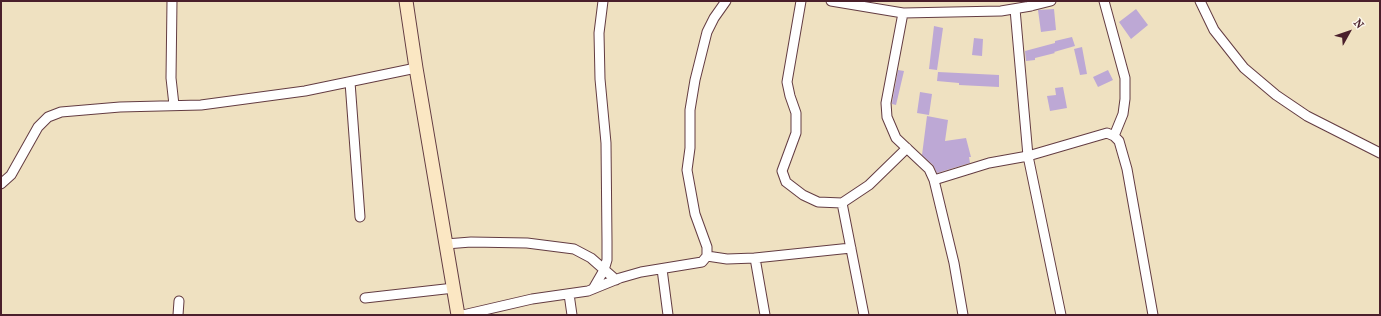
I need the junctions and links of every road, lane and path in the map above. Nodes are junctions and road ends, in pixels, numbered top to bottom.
1 (172, 1) edge
2 (406, 1) edge
3 (603, 1) edge
4 (726, 1) edge
5 (801, 1) edge
6 (831, 1) edge
7 (1051, 1) edge
8 (1104, 1) edge
9 (1200, 1) edge
10 (841, 2) edge
11 (1032, 4) edge
12 (1015, 9) junction
13 (903, 13) junction
14 (416, 68) junction
15 (350, 82) junction
16 (174, 105) junction
17 (1114, 136) junction
18 (907, 148) junction
19 (1380, 153) edge
20 (1028, 156) junction
21 (934, 180) junction
22 (1, 184) edge
23 (842, 203) junction
24 (360, 217) dead end
25 (446, 244) junction
26 (851, 248) junction
27 (707, 256) junction
28 (755, 258) junction
29 (662, 269) junction
30 (604, 270) junction
31 (616, 280) junction
32 (454, 288) junction
33 (593, 289) junction
34 (569, 294) junction
35 (365, 298) dead end
36 (179, 301) dead end
37 (178, 315) edge
38 (458, 315) edge
39 (463, 315) edge
40 (572, 315) edge
41 (668, 315) edge
42 (765, 315) edge
43 (864, 315) edge
44 (963, 315) edge
45 (1060, 315) edge
46 (1153, 315) edge

1 - 16 street
2 - 14 main road
3 - 30 street
4 - 27 street
5 - 23 street
6 - 10 street
7 - 11 street
8 - 17 street
9 - 19 street
10 - 13 street
11 - 12 street
12 - 13 street
12 - 20 street
13 - 18 street
14 - 15 street
14 - 25 main road
15 - 16 street
15 - 24 street
16 - 22 street
17 - 20 street
17 - 46 street
18 - 21 street
18 - 23 street
20 - 21 street
20 - 45 street
21 - 44 street
23 - 26 street
25 - 30 street
25 - 32 main road
26 - 28 street
26 - 43 street
27 - 28 street
27 - 29 street
28 - 42 street
29 - 31 street
29 - 41 street
30 - 31 street
30 - 33 street
31 - 33 street
32 - 35 street
32 - 38 main road
33 - 34 street
34 - 39 street
34 - 40 street
36 - 37 street

